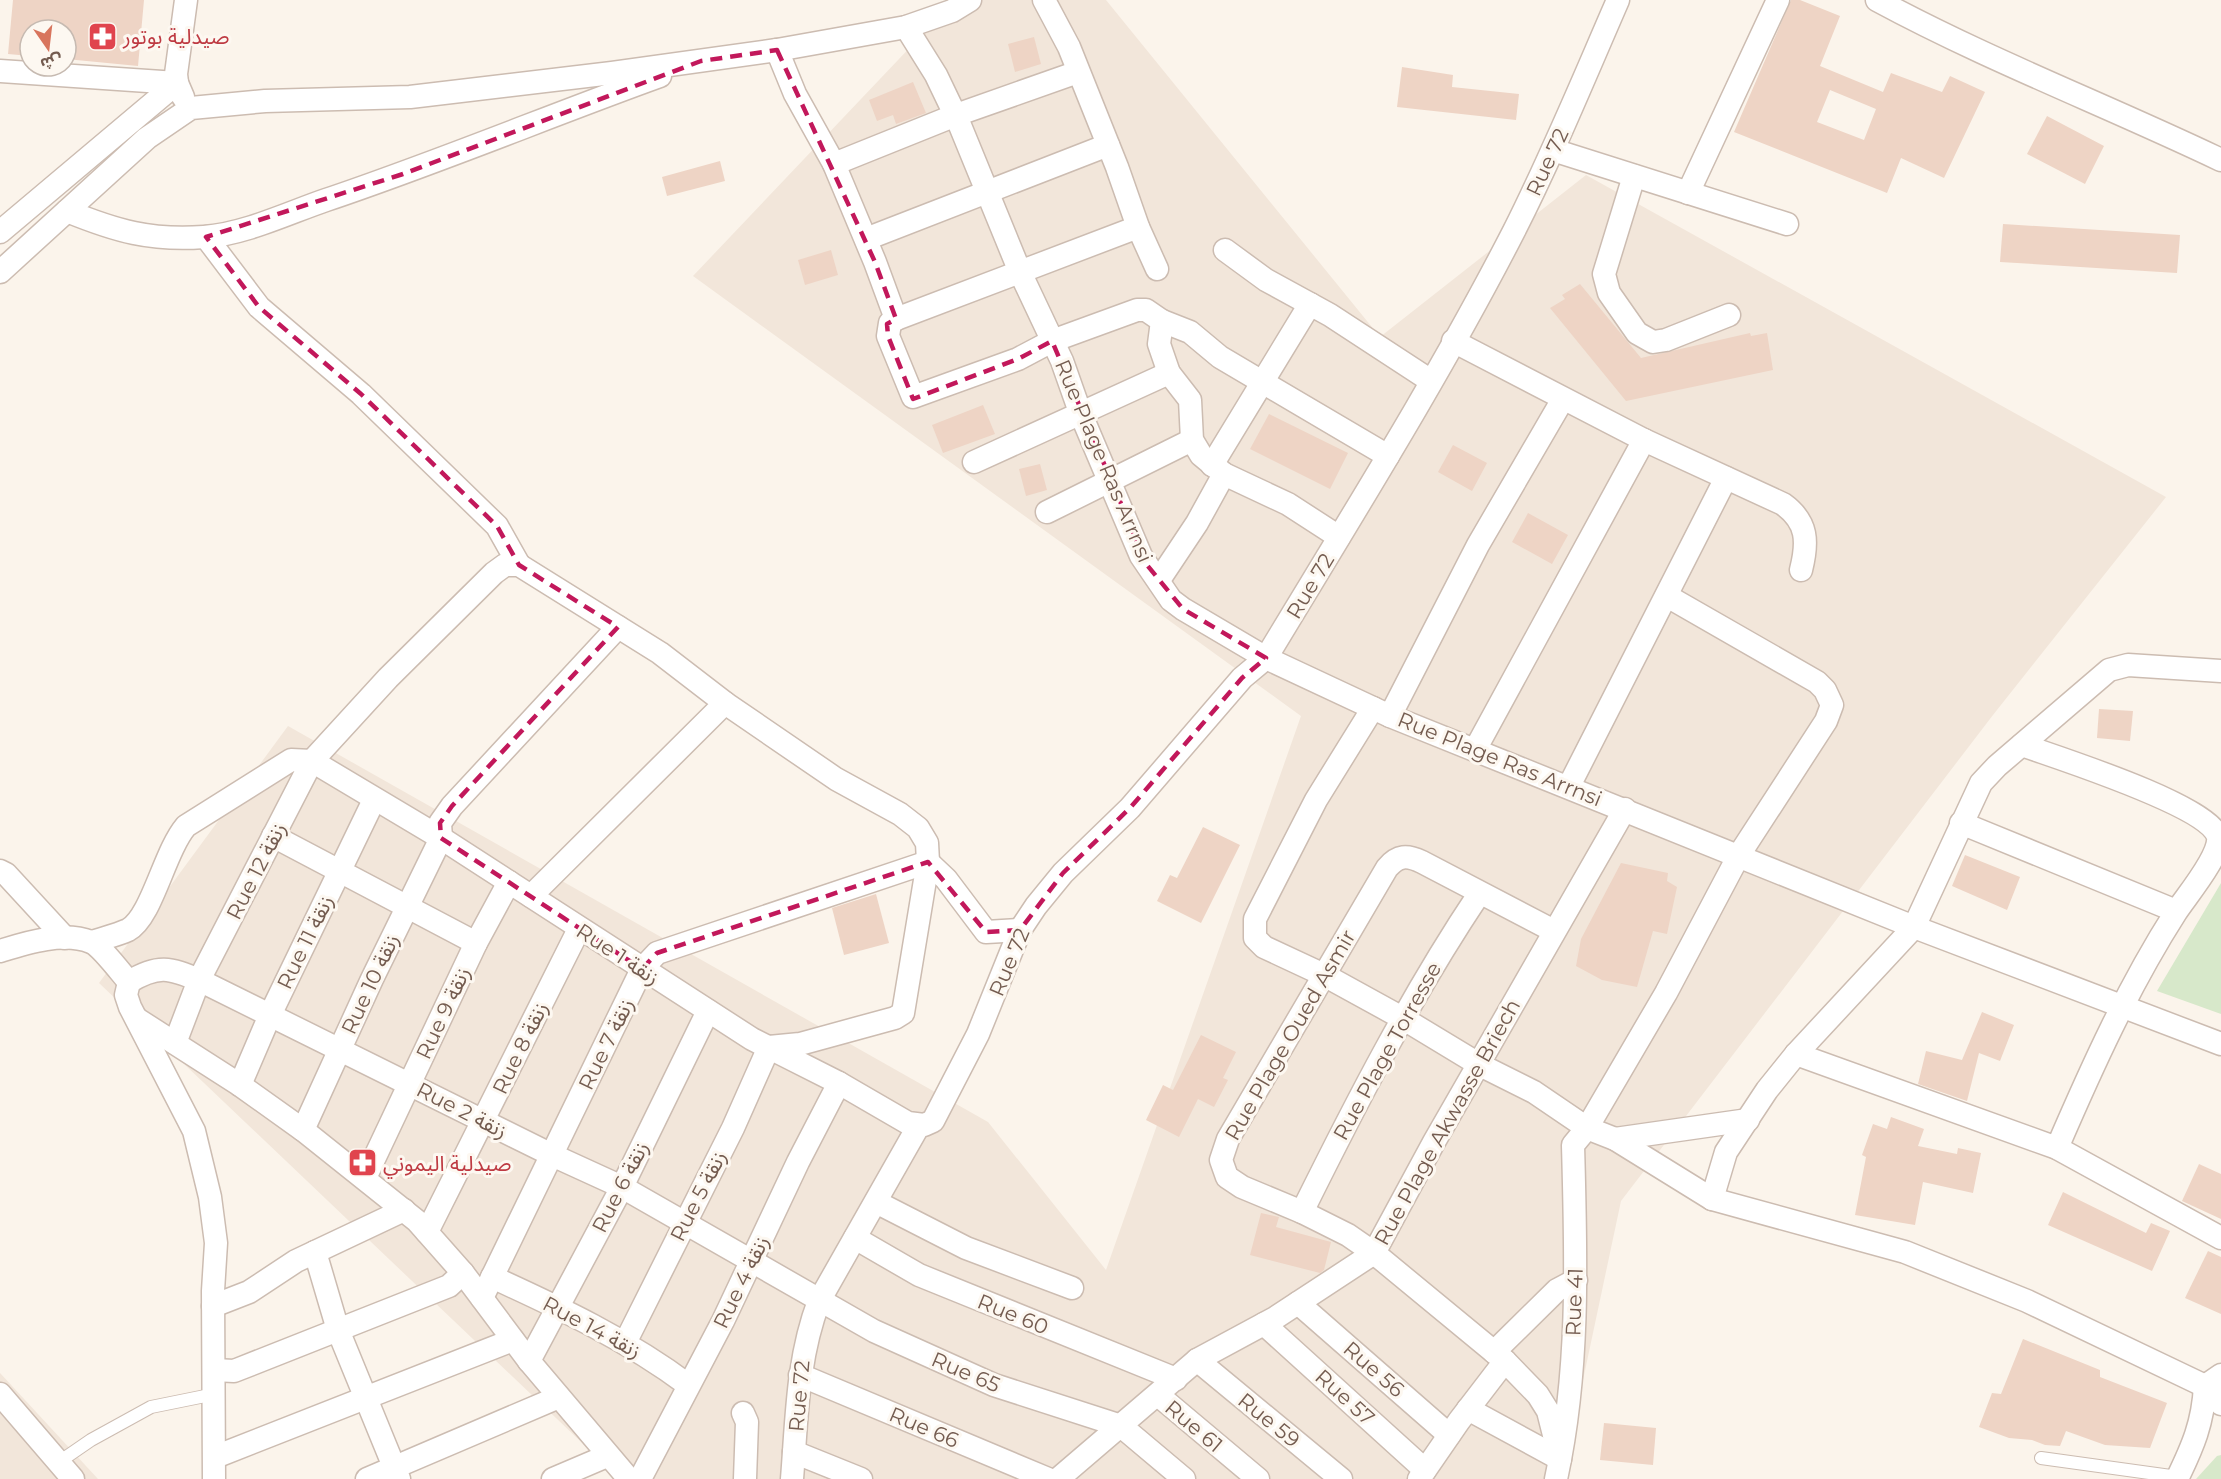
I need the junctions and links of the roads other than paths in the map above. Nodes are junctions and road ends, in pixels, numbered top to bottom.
1 (186, 0) edge
2 (970, 0) edge
3 (1044, 0) edge
4 (1618, 0) edge
5 (1778, 0) edge
6 (1876, 0) edge
7 (906, 27) junction
8 (777, 50) junction
9 (701, 61) junction
10 (1078, 72) junction
11 (4, 75) edge
12 (177, 83) junction
13 (191, 108) junction
14 (956, 115) junction
15 (1107, 145) junction
16 (1553, 150) junction
17 (2221, 160) edge
18 (834, 164) junction
19 (1634, 176) junction
20 (988, 189) junction
21 (1688, 193) junction
22 (67, 211) junction
23 (1787, 224) dead end
24 (1138, 227) junction
25 (0, 232) edge
26 (206, 237) junction
27 (866, 239) junction
28 (1225, 250) dead end
29 (1157, 269) dead end
30 (0, 272) edge
31 (1020, 272) junction
32 (1310, 304) junction
33 (1729, 315) dead end
34 (896, 319) junction
35 (1162, 321) junction
36 (1052, 341) junction
37 (1453, 341) junction
38 (1169, 373) junction
39 (1261, 381) junction
40 (1431, 381) junction
41 (1563, 399) junction
42 (1080, 412) junction
43 (1192, 440) junction
44 (1644, 440) junction
45 (1388, 456) junction
46 (974, 462) dead end
47 (1218, 470) junction
48 (1726, 478) junction
49 (1108, 480) junction
50 (1047, 512) dead end
51 (1339, 537) junction
52 (519, 565) junction
53 (1801, 570) dead end
54 (1159, 580) junction
55 (1666, 596) junction
56 (618, 627) junction
57 (1266, 658) junction
58 (2221, 671) edge
59 (725, 703) junction
60 (1381, 712) junction
61 (2022, 746) junction
62 (1476, 748) junction
63 (312, 761) junction
64 (1569, 786) junction
65 (374, 800) junction
66 (1625, 809) junction
67 (1961, 823) junction
68 (273, 836) junction
69 (441, 838) junction
70 (2220, 842) edge
71 (1739, 855) junction
72 (928, 862) junction
73 (0, 871) edge
74 (339, 871) junction
75 (509, 882) junction
76 (1479, 894) junction
77 (531, 896) junction
78 (407, 906) junction
79 (2176, 911) junction
80 (1914, 927) junction
81 (579, 929) junction
82 (1020, 930) junction
83 (1554, 932) junction
84 (65, 938) junction
85 (92, 942) junction
86 (476, 943) junction
87 (0, 951) edge
88 (642, 969) junction
89 (1324, 975) junction
90 (199, 980) junction
91 (129, 982) junction
92 (2122, 1007) junction
93 (708, 1011) junction
94 (270, 1016) junction
95 (137, 1019) junction
96 (1404, 1019) junction
97 (175, 1043) junction
98 (2221, 1044) edge
99 (769, 1047) junction
100 (340, 1050) junction
101 (1796, 1054) junction
102 (1480, 1065) junction
103 (839, 1083) junction
104 (410, 1084) junction
105 (240, 1085) junction
106 (1748, 1120) junction
107 (484, 1122) junction
108 (926, 1123) junction
109 (1587, 1128) junction
110 (303, 1130) junction
111 (1615, 1139) junction
112 (2057, 1148) junction
113 (552, 1155) junction
114 (365, 1178) junction
115 (622, 1186) junction
116 (1712, 1199) junction
117 (876, 1202) junction
118 (405, 1210) junction
119 (1302, 1212) junction
120 (685, 1222) junction
121 (427, 1232) junction
122 (855, 1238) junction
123 (2221, 1238) edge
124 (315, 1252) junction
125 (1374, 1253) junction
126 (752, 1263) junction
127 (463, 1273) junction
128 (492, 1277) junction
129 (1576, 1280) junction
130 (1072, 1288) dead end
131 (482, 1298) junction
132 (819, 1300) junction
133 (1298, 1303) junction
134 (213, 1306) junction
135 (558, 1308) junction
136 (1264, 1324) junction
137 (338, 1330) junction
138 (513, 1340) junction
139 (625, 1343) junction
140 (1500, 1357) junction
141 (1197, 1360) junction
142 (529, 1361) junction
143 (214, 1370) junction
144 (800, 1375) junction
145 (1176, 1379) junction
146 (2213, 1381) edge
147 (688, 1385) junction
148 (0, 1394) edge
149 (214, 1394) junction
150 (1158, 1395) junction
151 (559, 1397) junction
152 (367, 1398) junction
153 (2221, 1404) edge
154 (1468, 1409) junction
155 (743, 1413) dead end
156 (1121, 1425) junction
157 (1449, 1435) junction
158 (794, 1452) junction
159 (607, 1456) junction
160 (2041, 1458) dead end
161 (214, 1468) edge
162 (1558, 1469) edge
163 (66, 1470) edge
164 (396, 1473) edge
165 (1422, 1475) edge
166 (2177, 1478) edge
167 (367, 1479) edge
168 (552, 1479) edge
169 (629, 1479) edge
170 (640, 1479) edge
171 (745, 1479) edge
172 (792, 1479) edge
173 (861, 1479) edge
174 (1048, 1479) edge
175 (1058, 1479) edge
176 (1184, 1479) edge
177 (1258, 1479) edge
178 (1341, 1479) edge

1 - 12 street
2 - 7 street
3 - 10 street
4 - 16 street, Rue 72
5 - 21 street
6 - 17 street
7 - 8 street
7 - 14 street, Rue Plage Ras Arrnsi
8 - 9 street
8 - 18 street
9 - 13 street
9 - 26 street
10 - 14 street
10 - 15 street
11 - 12 street
12 - 13 street
12 - 25 street
13 - 22 street
14 - 18 street
14 - 20 street, Rue Plage Ras Arrnsi
15 - 20 street
15 - 24 street
16 - 19 street
16 - 37 street, Rue 72
18 - 27 street
19 - 21 street
19 - 33 street
20 - 27 street
20 - 31 street, Rue Plage Ras Arrnsi
21 - 23 street
22 - 26 street
22 - 30 street
24 - 29 street
24 - 31 street
26 - 52 street
27 - 34 street
28 - 32 street
31 - 34 street
31 - 36 street, Rue Plage Ras Arrnsi
32 - 39 street
32 - 40 street
34 - 36 street
35 - 36 street
35 - 38 street
35 - 39 street
36 - 42 street, Rue Plage Ras Arrnsi
37 - 40 street, Rue 72
37 - 41 street
38 - 42 street
38 - 43 street
39 - 45 street
39 - 47 street
40 - 45 street, Rue 72
41 - 44 street
41 - 60 street
42 - 46 street
42 - 49 street, Rue Plage Ras Arrnsi
43 - 47 street
43 - 49 street
44 - 48 street
44 - 62 street
45 - 51 street, Rue 72
47 - 51 street
47 - 54 street
48 - 53 street
48 - 55 street
49 - 50 street
49 - 54 street, Rue Plage Ras Arrnsi
51 - 57 street, Rue 72
52 - 56 street
52 - 63 street, Rue 12 زنقة
54 - 57 street, Rue Plage Ras Arrnsi
55 - 64 street
55 - 71 street, Rue 41
56 - 59 street
56 - 69 street, Rue 10 زنقة
57 - 60 street, Rue Plage Ras Arrnsi
57 - 82 street, Rue 72
58 - 61 street
59 - 72 street
59 - 77 street
60 - 62 street, Rue Plage Ras Arrnsi
60 - 89 street
61 - 67 street
61 - 70 street
62 - 64 street, Rue Plage Ras Arrnsi
63 - 65 street, Rue 1 زنقة
63 - 68 street, Rue 12 زنقة
63 - 85 street
64 - 66 street, Rue Plage Ras Arrnsi
65 - 69 street, Rue 1 زنقة
65 - 74 street, Rue 11 زنقة
66 - 71 street, Rue Plage Ras Arrnsi
66 - 83 street, Rue Plage Akwasse Briech
67 - 79 street
67 - 80 street
68 - 74 street
68 - 90 street, Rue 12 زنقة
69 - 75 street, Rue 1 زنقة
69 - 78 street, Rue 10 زنقة
70 - 79 street
71 - 80 street, Rue Plage Ras Arrnsi
71 - 109 street, Rue 41
72 - 82 street
72 - 88 street, Rue 7 زنقة
72 - 99 street
73 - 84 street
74 - 78 street
74 - 94 street, Rue 11 زنقة
75 - 77 street, Rue 1 زنقة
75 - 86 street, Rue 9 زنقة
76 - 83 street, Rue Plage Oued Asmir
76 - 89 street, Rue Plage Oued Asmir
76 - 96 street, Rue Plage Torresse
77 - 81 street, Rue 1 زنقة
78 - 86 street
78 - 100 street, Rue 10 زنقة
79 - 92 street
80 - 92 street, Rue Plage Ras Arrnsi
80 - 101 street
81 - 88 street, Rue 1 زنقة
81 - 107 street, Rue 8 زنقة
82 - 108 street, Rue 72
83 - 102 street, Rue Plage Akwasse Briech
84 - 85 street
84 - 87 street
85 - 91 street
86 - 104 street, Rue 9 زنقة
88 - 93 street, Rue 1 زنقة
88 - 113 street, Rue 7 زنقة
89 - 96 street
89 - 119 street, Rue Plage Oued Asmir
90 - 91 street, Rue 2 زنقة
90 - 94 street, Rue 2 زنقة
90 - 97 street, Rue 12 زنقة
91 - 95 street
92 - 98 street, Rue Plage Ras Arrnsi
92 - 112 street
93 - 99 street, Rue 1 زنقة
93 - 115 street, Rue 6 زنقة
94 - 100 street, Rue 2 زنقة
94 - 105 street, Rue 11 زنقة
95 - 97 street
95 - 134 street
96 - 102 street
96 - 119 street, Rue Plage Torresse
97 - 105 street
99 - 103 street, Rue 1 زنقة
99 - 120 street, Rue 5 زنقة
100 - 104 street, Rue 2 زنقة
100 - 110 street, Rue 10 زنقة
101 - 106 street
101 - 112 street
102 - 109 street
102 - 125 street, Rue Plage Akwasse Briech
103 - 108 street, Rue 1 زنقة
103 - 126 street, Rue 4 زنقة
104 - 107 street, Rue 2 زنقة
104 - 114 street, Rue 9 زنقة
105 - 110 street
106 - 111 street
106 - 116 street
107 - 113 street, Rue 2 زنقة
107 - 121 street, Rue 8 زنقة
108 - 117 street, Rue 72
109 - 111 street
109 - 129 street, Rue 41
110 - 114 street
111 - 116 street
112 - 123 street
113 - 115 street, Rue 2 زنقة
113 - 128 street, Rue 7 زنقة
114 - 118 street
115 - 120 street, Rue 2 زنقة
115 - 135 street, Rue 6 زنقة
116 - 146 street
117 - 122 street, Rue 72
117 - 130 street
118 - 121 street
118 - 124 street
119 - 125 street
120 - 126 street, Rue 2 زنقة
120 - 139 street, Rue 5 زنقة
121 - 127 street
122 - 132 street, Rue 72
122 - 145 street, Rue 60
124 - 134 street
124 - 137 street
125 - 133 street, Rue Plage Akwasse Briech
125 - 140 street
126 - 132 street, Rue 2 زنقة
126 - 147 street, Rue 4 زنقة
127 - 131 street
127 - 137 street
128 - 131 street, Rue 7 زنقة
128 - 135 street, Rue 14 زنقة
129 - 140 street
129 - 162 street, Rue 41
131 - 138 street
132 - 144 street, Rue 72
132 - 156 street, Rue 65
133 - 136 street, Rue Plage Akwasse Briech
133 - 157 street, Rue 56
134 - 143 street
135 - 139 street, Rue 14 زنقة
135 - 142 street, Rue 6 زنقة
136 - 141 street, Rue Plage Akwasse Briech
136 - 165 street, Rue 57
137 - 143 street
137 - 152 street
138 - 142 street
138 - 152 street
139 - 147 street, Rue 14 زنقة
140 - 154 street
140 - 162 street
141 - 145 street, Rue Plage Akwasse Briech
141 - 178 street, Rue 59
142 - 151 street
143 - 149 street
144 - 158 street, Rue 72
144 - 174 street, Rue 66
145 - 150 street, Rue Plage Akwasse Briech
146 - 153 street
146 - 166 street
147 - 170 street, Rue 4 زنقة
148 - 163 street
149 - 161 street
149 - 163 lane
150 - 156 street, Rue Plage Akwasse Briech
150 - 177 street, Rue 61
151 - 159 street
151 - 164 street
152 - 161 street
152 - 164 street
154 - 157 street
154 - 162 street
155 - 171 street
156 - 175 street, Rue Plage Akwasse Briech
156 - 176 street
157 - 165 street
158 - 172 street, Rue 72
158 - 173 street
159 - 168 street
159 - 169 street
160 - 166 lane
164 - 167 street

